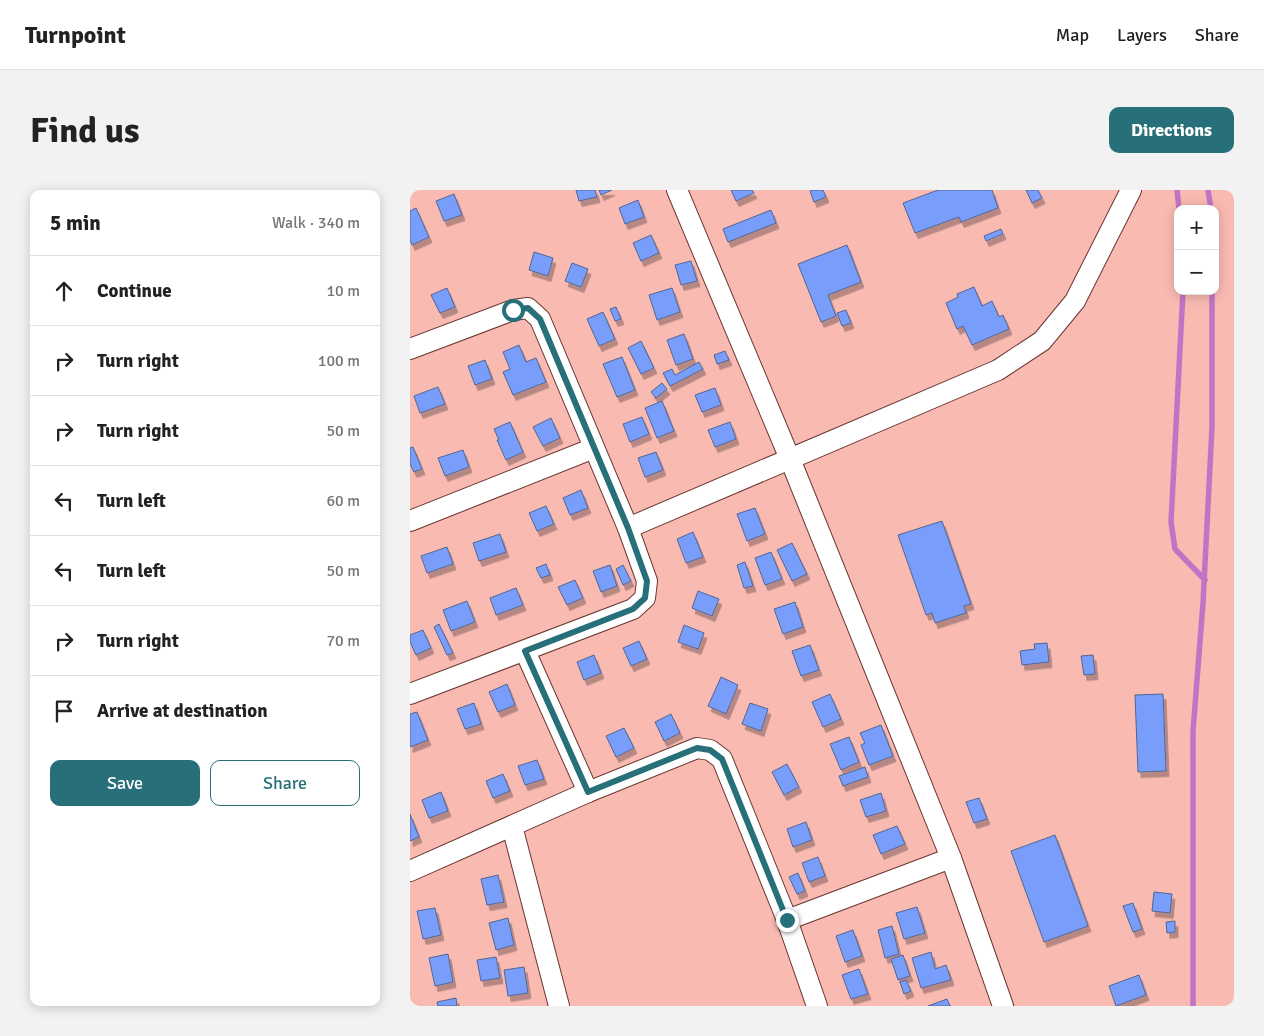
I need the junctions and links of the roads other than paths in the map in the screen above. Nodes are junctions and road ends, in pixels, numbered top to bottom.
1 (677, 190) edge
2 (1131, 190) edge
3 (410, 349) edge
4 (594, 448) junction
5 (790, 459) junction
6 (410, 521) edge
7 (628, 528) junction
8 (525, 651) junction
9 (410, 694) edge
10 (588, 792) junction
11 (512, 826) junction
12 (951, 858) junction
13 (410, 871) edge
14 (787, 920) junction
15 (559, 1006) edge
16 (817, 1006) edge
17 (1003, 1006) edge

1 - 5 street
2 - 5 street
3 - 4 street
4 - 6 street
4 - 7 street
5 - 7 street
5 - 12 street
7 - 8 street
8 - 9 street
8 - 10 street
10 - 11 street
10 - 14 street
11 - 13 street
11 - 15 street
12 - 14 street
12 - 17 street
14 - 16 street

